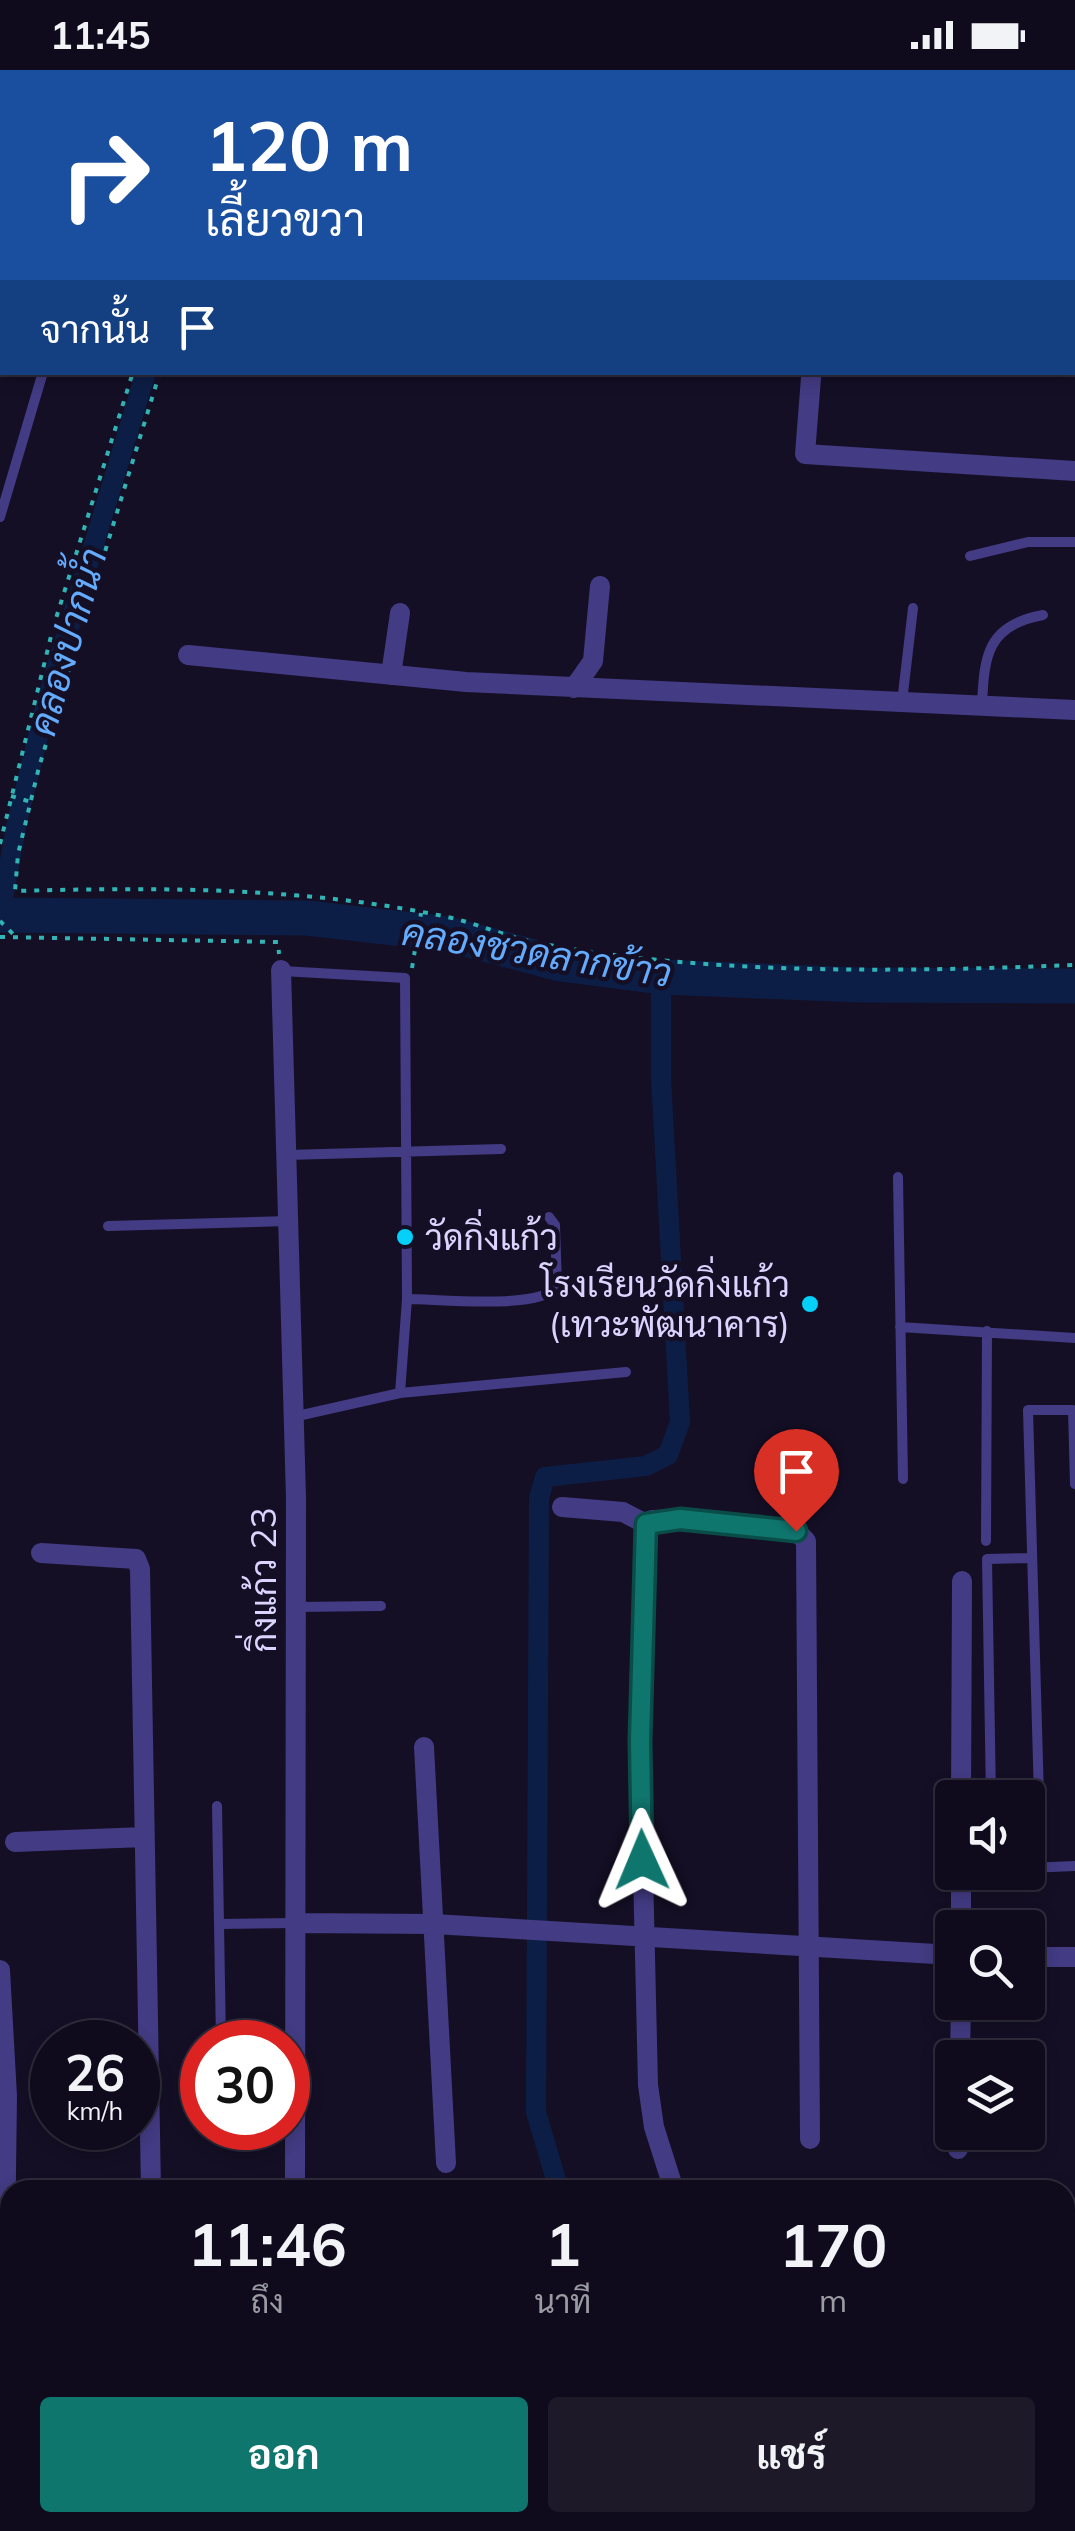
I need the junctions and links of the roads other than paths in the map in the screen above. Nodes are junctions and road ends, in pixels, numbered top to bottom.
1 (42, 375) edge
2 (811, 378) dead end
3 (1075, 471) edge
4 (0, 517) edge
5 (1075, 542) edge
6 (970, 556) dead end
7 (600, 586) dead end
8 (913, 608) dead end
9 (400, 613) dead end
10 (1043, 615) dead end
11 (188, 655) dead end
12 (391, 675) junction
13 (574, 688) junction
14 (902, 704) junction
15 (982, 706) junction
16 (1075, 710) edge
17 (281, 970) joint
18 (501, 1149) dead end
19 (286, 1155) junction
20 (408, 1155) junction
21 (898, 1177) dead end
22 (548, 1217) dead end
23 (288, 1221) junction
24 (108, 1226) dead end
25 (407, 1299) junction
26 (900, 1327) junction
27 (987, 1331) junction
28 (1075, 1338) edge
29 (626, 1372) dead end
30 (400, 1393) junction
31 (293, 1417) junction
32 (903, 1479) dead end
33 (1075, 1484) edge
34 (562, 1508) dead end
35 (646, 1524) junction
36 (986, 1541) dead end
37 (41, 1552) dead end
38 (1032, 1558) junction
39 (962, 1581) dead end
40 (380, 1606) dead end
41 (295, 1607) junction
42 (424, 1748) dead end
43 (962, 1780) edge
44 (990, 1780) edge
45 (1038, 1780) edge
46 (217, 1806) dead end
47 (144, 1837) junction
48 (15, 1842) dead end
49 (1075, 1866) edge
50 (1045, 1868) edge
51 (294, 1922) junction
52 (220, 1924) junction
53 (434, 1924) junction
54 (644, 1940) junction
55 (809, 1948) junction
56 (935, 1954) edge
57 (1045, 1957) edge
58 (1075, 1958) edge
59 (0, 1970) edge
60 (221, 2020) edge
61 (810, 2138) dead end
62 (446, 2163) dead end
63 (6, 2180) edge
64 (151, 2180) edge
65 (295, 2180) edge
66 (671, 2180) edge

1 - 4 lane
2 - 3 street
5 - 6 lane
7 - 13 street
8 - 14 lane
9 - 12 street
10 - 15 lane
11 - 12 street
12 - 13 street
13 - 14 street
14 - 15 street
15 - 16 street
17 - 19 street, กิ่งแก้ว 23
17 - 20 lane
18 - 20 lane
19 - 20 lane
19 - 23 street, กิ่งแก้ว 23
20 - 25 lane
21 - 26 lane
22 - 25 lane
23 - 24 lane
23 - 31 street, กิ่งแก้ว 23
25 - 30 lane
26 - 27 lane
26 - 32 lane
27 - 28 lane
27 - 36 lane
29 - 30 lane
30 - 31 lane
31 - 41 street, กิ่งแก้ว 23
33 - 38 lane
34 - 35 street
35 - 54 street
35 - 55 street
37 - 47 street
38 - 44 lane
38 - 45 lane
39 - 43 street
40 - 41 lane
41 - 51 street, กิ่งแก้ว 23
42 - 53 street
46 - 52 lane
47 - 48 street
47 - 64 street
49 - 50 lane
51 - 52 lane
51 - 53 street
51 - 65 street, กิ่งแก้ว 23
52 - 60 lane
53 - 54 street
53 - 62 street
54 - 55 street
54 - 66 street
55 - 56 street
55 - 61 street
57 - 58 street
59 - 63 street

